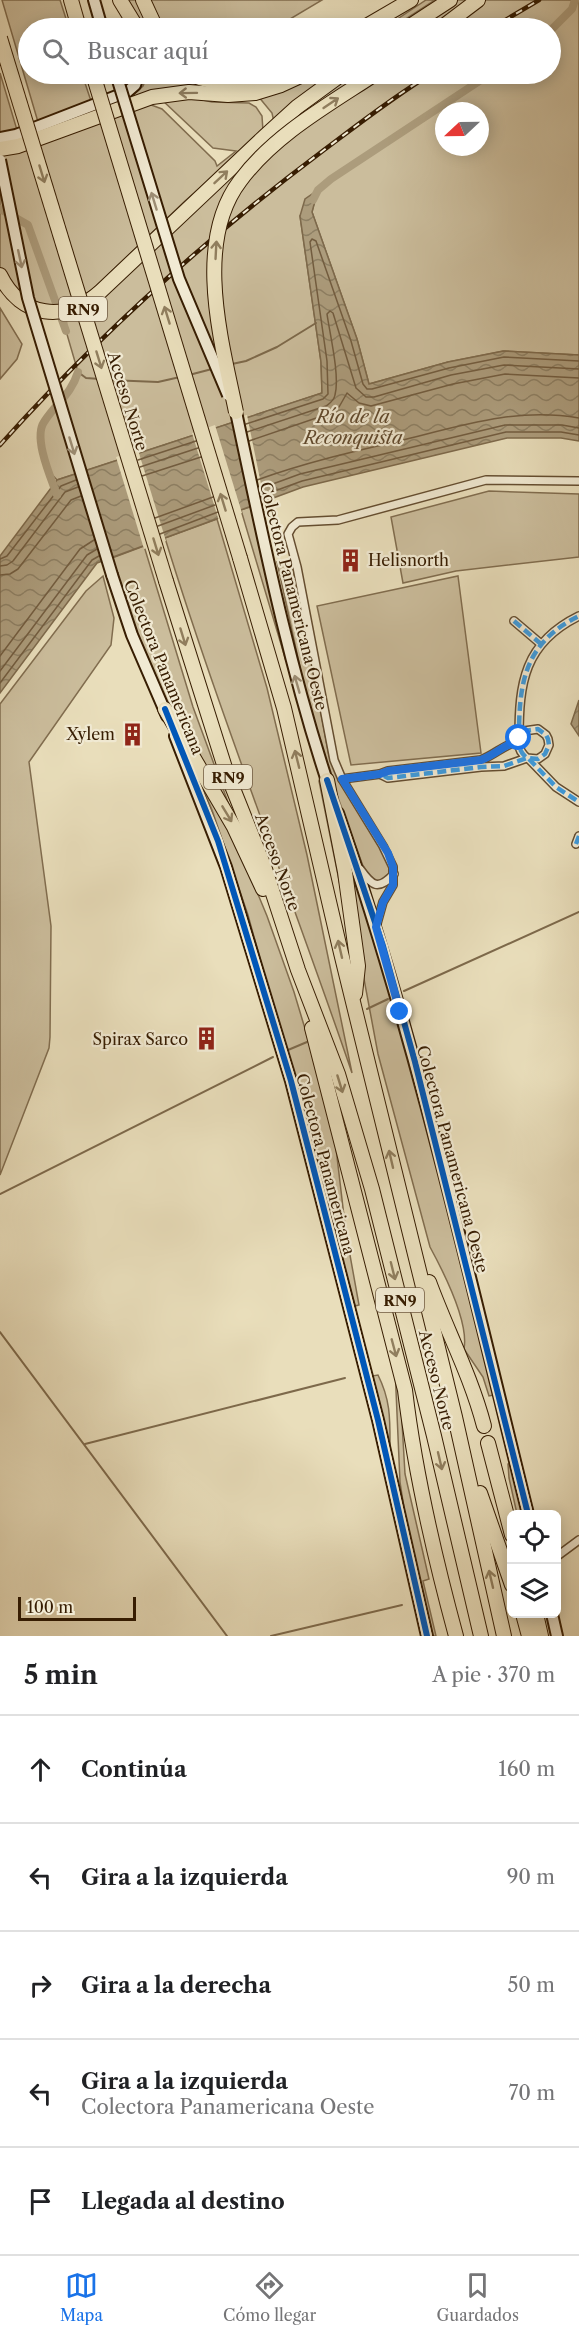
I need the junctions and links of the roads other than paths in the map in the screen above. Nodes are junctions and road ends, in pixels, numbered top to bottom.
1 (71, 0) edge
2 (94, 0) edge
3 (119, 0) edge
4 (143, 0) edge
5 (413, 0) edge
6 (450, 0) edge
7 (478, 0) edge
8 (77, 18) edge
9 (99, 18) edge
10 (125, 18) edge
11 (131, 18) edge
12 (151, 18) edge
13 (381, 18) edge
14 (388, 18) edge
15 (422, 18) edge
16 (454, 18) edge
17 (0, 38) edge
18 (96, 84) edge
19 (119, 84) edge
20 (135, 84) edge
21 (285, 84) edge
22 (328, 84) edge
23 (361, 84) edge
24 (0, 138) edge
25 (0, 149) edge
26 (0, 160) edge
27 (0, 274) edge
28 (236, 412) junction
29 (579, 481) edge
30 (579, 616) edge
31 (514, 621) dead end
32 (541, 644) junction
33 (165, 709) junction
34 (519, 713) junction
35 (532, 728) junction
36 (519, 739) junction
37 (545, 754) junction
38 (491, 756) junction
39 (528, 758) junction
40 (493, 767) junction
41 (543, 773) junction
42 (380, 774) junction
43 (342, 779) junction
44 (327, 780) junction
45 (579, 802) edge
46 (579, 836) edge
47 (576, 844) dead end
48 (356, 865) junction
49 (394, 874) junction
50 (376, 927) junction
51 (298, 970) junction
52 (354, 1002) junction
53 (404, 1216) junction
54 (455, 1417) junction
55 (484, 1426) dead end
56 (488, 1443) dead end
57 (527, 1510) edge
58 (507, 1516) edge
59 (579, 1541) edge
60 (561, 1554) edge
61 (507, 1570) edge
62 (524, 1618) edge
63 (537, 1618) edge
64 (553, 1618) edge
65 (427, 1636) edge
66 (456, 1636) edge
67 (481, 1636) edge
68 (504, 1636) edge
69 (529, 1636) edge
70 (541, 1636) edge
71 (557, 1636) edge

1 - 8 highway
2 - 9 street
3 - 10 street
3 - 11 highway
4 - 12 highway
5 - 13 highway
5 - 14 highway
6 - 15 highway
7 - 16 highway
17 -> 51 highway, Acceso Norte / RN9, bridge
52 -> 18 highway, Acceso Norte / RN9, bridge
28 -> 19 street, Colectora Panamericana Oeste, bridge
20 - 24 street
21 -> 25 highway
27 -> 22 highway
28 -> 23 highway, bridge
26 -> 33 street, Colectora Panamericana, bridge
44 -> 28 street, Colectora Panamericana Oeste
29 - 43 street
30 - 32 street
31 - 32 street
32 - 34 street
33 -> 51 highway
33 - 65 street, Colectora Panamericana
34 - 35 street
34 - 36 street
35 - 36 street
35 - 37 street
36 - 38 street
36 - 39 street
37 - 39 street
37 - 41 street
38 - 40 street
38 - 42 street
39 - 40 street
39 - 41 street
40 - 42 street
41 - 45 street
42 - 43 street
43 - 49 street
44 - 48 street, Colectora Panamericana Oeste
44 - 52 highway
46 - 47 street
48 - 49 street
48 - 50 street, Colectora Panamericana Oeste
49 - 50 street
50 - 57 street, Colectora Panamericana Oeste
51 -> 66 highway
51 -> 67 highway, Acceso Norte / RN9
53 -> 52 highway, Acceso Norte / RN9
53 - 54 highway, Acceso Norte / RN9
53 - 55 highway
54 - 61 highway
68 -> 54 highway, Acceso Norte / RN9
56 - 58 highway
59 - 60 street
62 - 69 highway
63 - 70 highway
64 - 71 street

